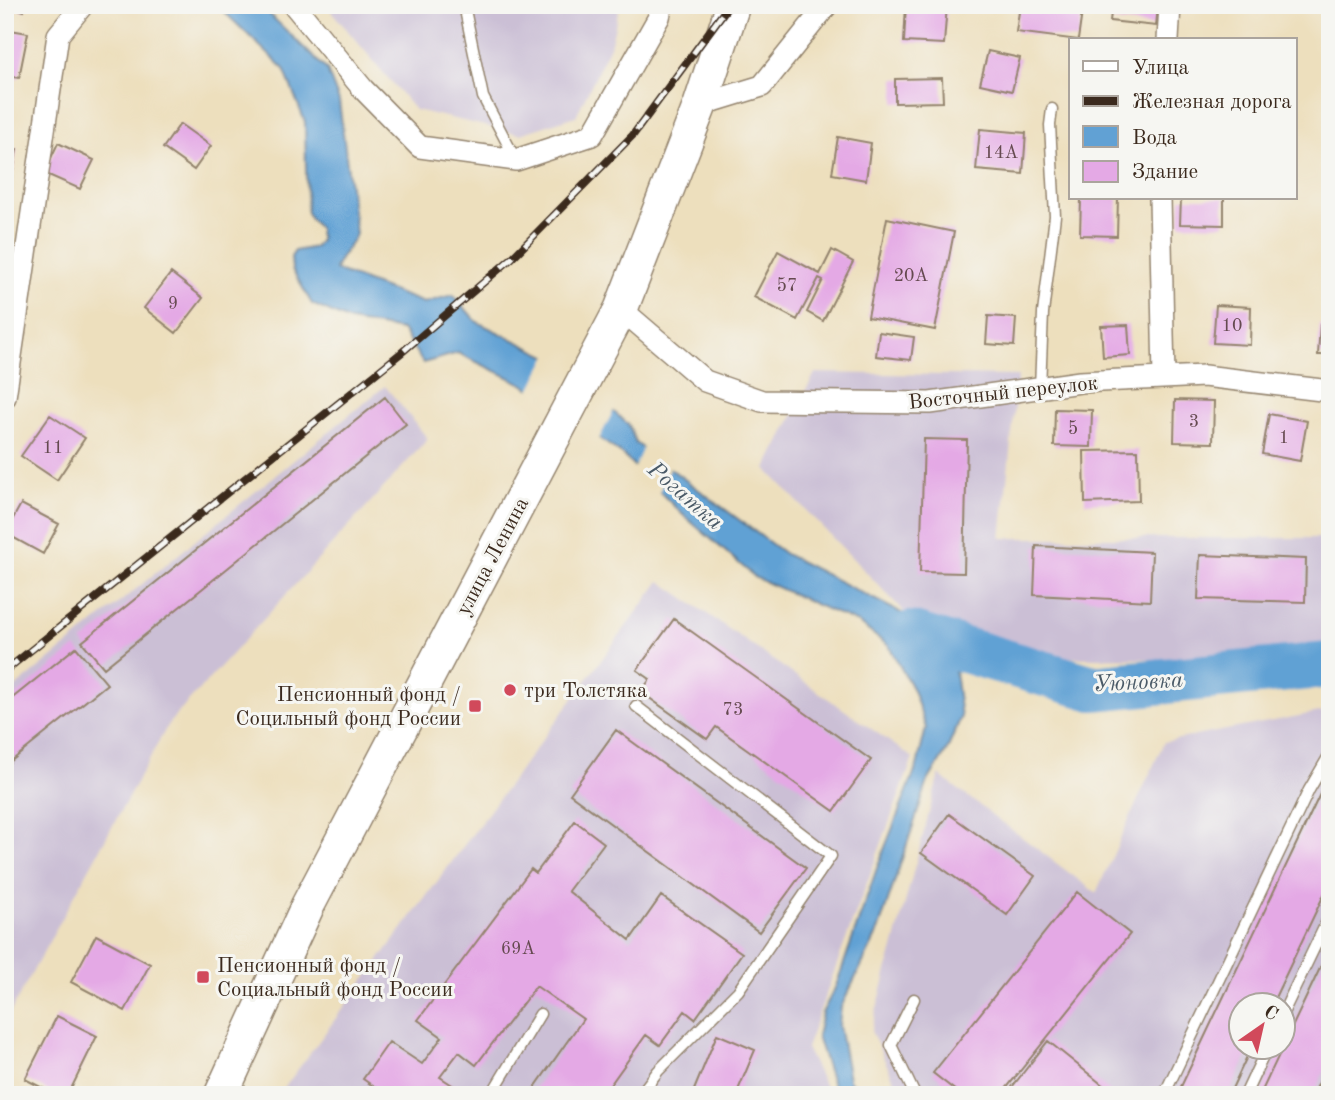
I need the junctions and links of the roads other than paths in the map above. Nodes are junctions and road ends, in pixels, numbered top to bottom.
1 (294, 5) edge
2 (464, 5) edge
3 (662, 5) edge
4 (733, 5) edge
5 (809, 5) edge
6 (827, 5) edge
7 (1170, 5) edge
8 (81, 7) dead end
9 (1168, 38) edge
10 (762, 86) junction
11 (700, 105) junction
12 (1052, 109) dead end
13 (516, 160) junction
14 (1160, 200) edge
15 (621, 309) junction
16 (1164, 378) junction
17 (1040, 388) junction
18 (1330, 391) edge
19 (5, 397) edge
20 (636, 706) dead end
21 (1330, 754) edge
22 (1330, 915) edge
23 (1294, 992) edge
24 (914, 999) dead end
25 (540, 1014) dead end
26 (1260, 1062) edge
27 (221, 1095) edge
28 (491, 1095) edge
29 (640, 1095) edge
30 (915, 1095) edge
31 (1164, 1095) edge
32 (1245, 1095) edge

1 - 13 street
2 - 13 lane
3 - 13 street
4 - 11 main road, улица Ленина
5 - 10 street
6 - 10 street
7 - 9 street
8 - 19 street
10 - 11 street
11 - 15 main road, улица Ленина
12 - 17 lane
14 - 16 street
15 - 17 street, Восточный переулок
15 - 27 main road, улица Ленина
16 - 17 street, Восточный переулок
16 - 18 street, Восточный переулок
20 - 29 lane
21 - 31 lane
22 - 23 lane
24 - 30 lane
25 - 28 lane
26 - 32 lane

